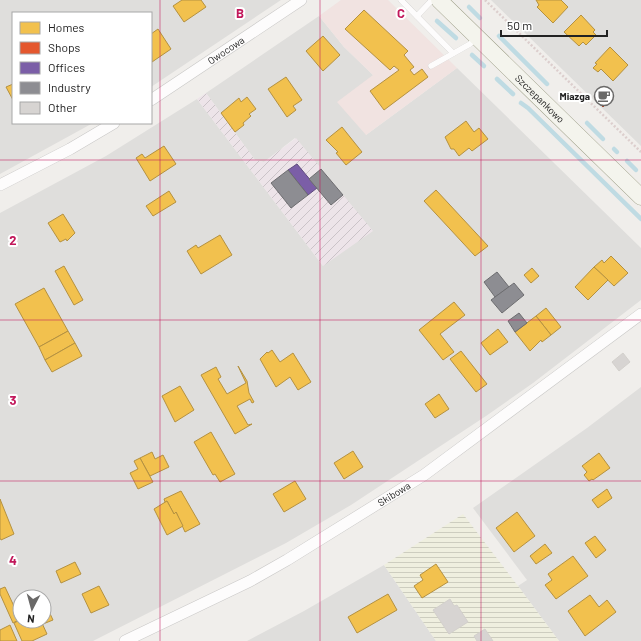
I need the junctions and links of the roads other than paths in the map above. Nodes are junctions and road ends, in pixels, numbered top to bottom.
1 (301, 0) edge
2 (401, 0) edge
3 (432, 0) edge
4 (438, 0) edge
5 (417, 16) junction
6 (477, 37) junction
7 (453, 53) junction
8 (431, 66) dead end
9 (152, 99) edge
10 (112, 124) edge
11 (0, 185) edge
12 (641, 197) edge
13 (641, 314) edge
14 (125, 641) edge

1 - 9 street, Owocowa
2 - 5 lane
3 - 5 lane
4 - 6 street, Szczepankowo
5 - 7 lane
6 - 7 lane
6 - 12 street, Szczepankowo
7 - 8 lane
10 - 11 street
13 - 14 street, Skibowa

